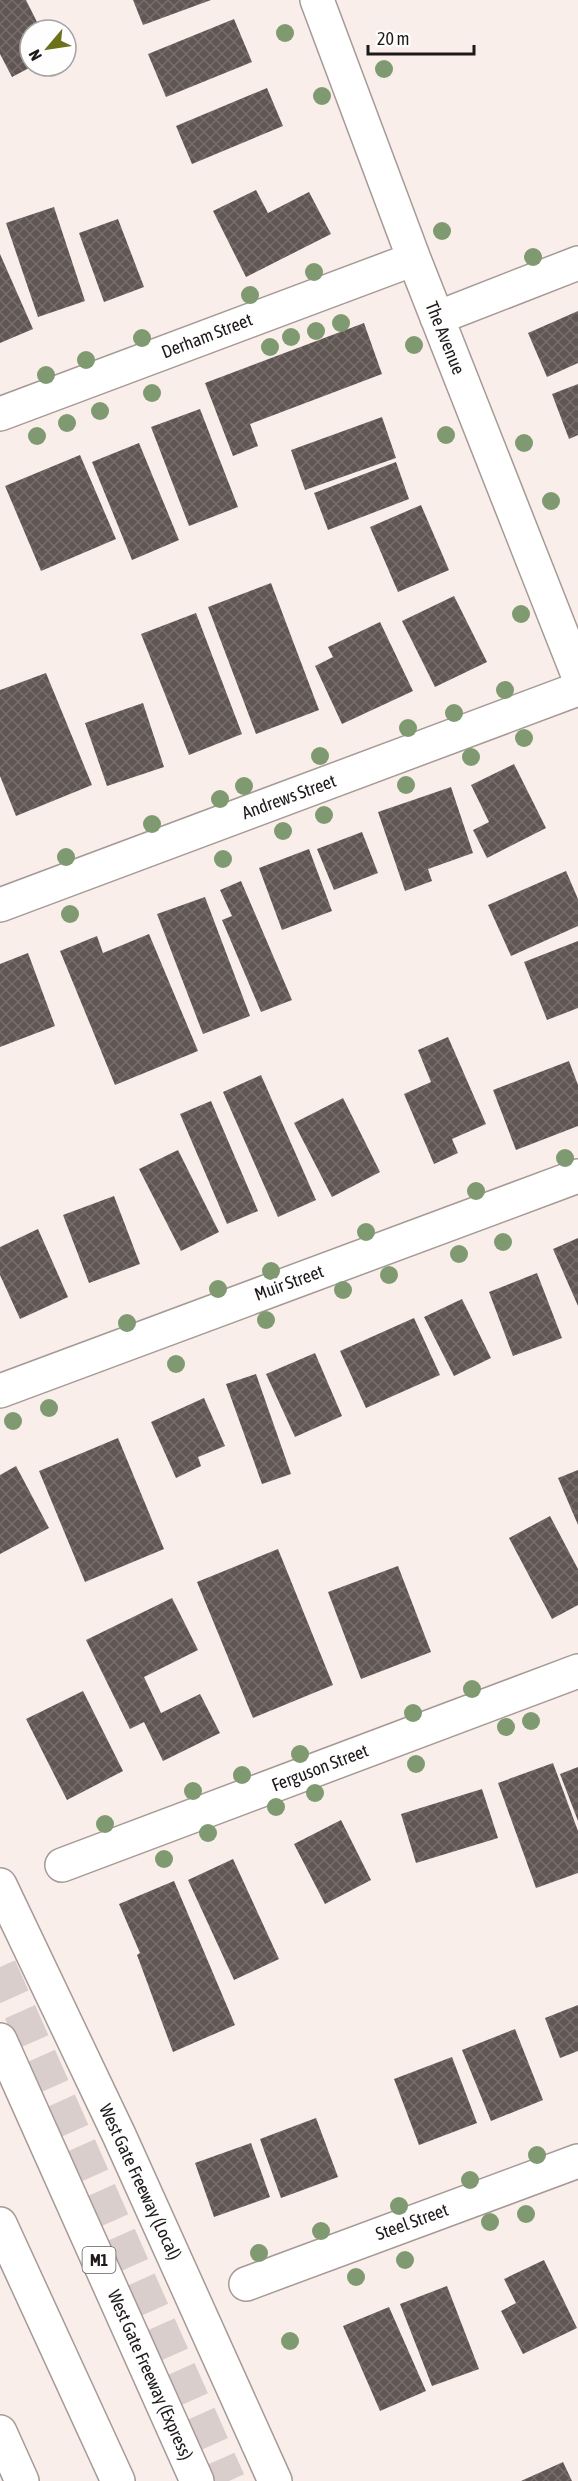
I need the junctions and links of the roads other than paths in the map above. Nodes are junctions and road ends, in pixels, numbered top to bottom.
1 (316, 0) edge
2 (414, 259) junction
3 (578, 263) edge
4 (437, 318) junction
5 (0, 414) edge
6 (578, 675) edge
7 (578, 689) edge
8 (0, 905) edge
9 (578, 1176) edge
10 (0, 1391) edge
11 (578, 1671) edge
12 (0, 1858) edge
13 (62, 1865) dead end
14 (0, 1886) edge
15 (0, 2040) edge
16 (119, 2135) junction
17 (578, 2161) edge
18 (0, 2224) edge
19 (246, 2284) dead end
20 (0, 2432) edge
21 (22, 2481) edge
22 (118, 2481) edge
23 (197, 2481) edge
24 (275, 2481) edge

1 - 2 main road, The Avenue
2 - 4 main road, The Avenue
2 - 5 main road, Derham Street
3 - 4 main road
4 - 6 main road, The Avenue
7 - 8 main road, Andrews Street
9 - 10 main road, Muir Street
11 - 13 main road, Ferguson Street
12 - 16 main road
14 - 16 main road, West Gate Freeway (Local)
15 - 23 main road, West Gate Freeway (Express) / M1
16 - 24 main road, West Gate Freeway (Local)
17 - 19 main road, Steel Street
18 - 22 main road
20 - 21 main road

